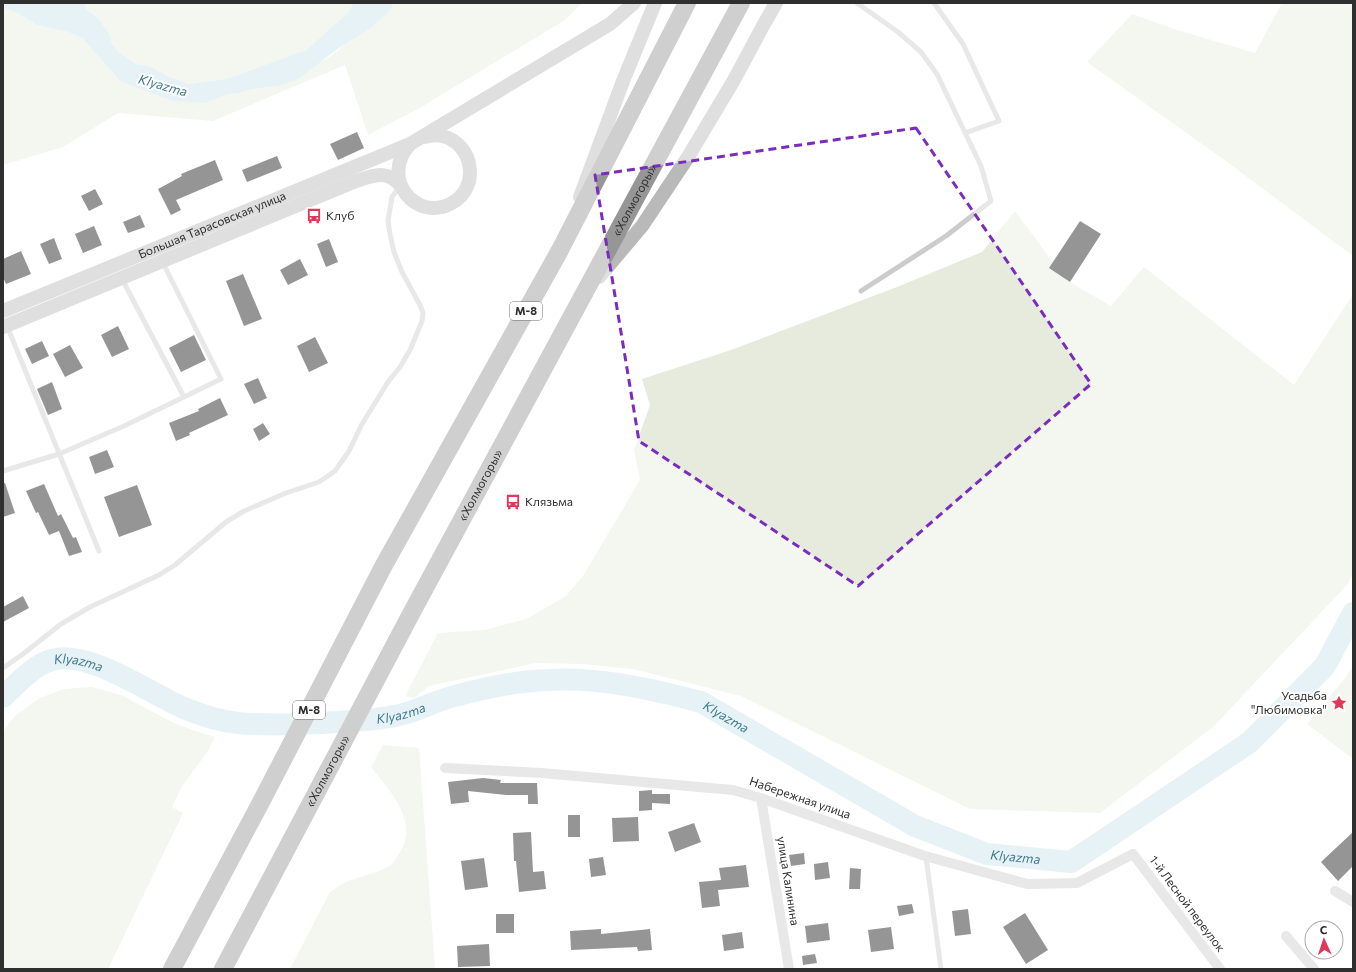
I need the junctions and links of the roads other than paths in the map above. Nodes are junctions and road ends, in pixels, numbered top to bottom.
1 (634, 3) edge
2 (655, 3) edge
3 (687, 3) edge
4 (741, 3) edge
5 (776, 3) edge
6 (858, 3) edge
7 (934, 3) edge
8 (965, 133) junction
9 (415, 141) junction
10 (400, 185) junction
11 (560, 250) junction
12 (163, 262) junction
13 (121, 278) junction
14 (861, 291) dead end
15 (582, 297) junction
16 (3, 311) edge
17 (5, 326) edge
18 (184, 397) junction
19 (58, 454) junction
20 (3, 471) edge
21 (98, 551) dead end
22 (3, 668) edge
23 (445, 768) dead end
24 (761, 798) junction
25 (1133, 854) joint
26 (926, 856) junction
27 (1335, 891) dead end
28 (1353, 902) edge
29 (1286, 936) dead end
30 (172, 969) edge
31 (223, 969) edge
32 (789, 969) edge
33 (941, 969) edge
34 (1220, 969) edge
35 (1314, 969) edge

1 - 9 street
2 - 11 street
3 - 11 highway, М-8
4 - 15 highway, «Холмогоры»
5 - 15 street
6 - 8 lane
7 - 8 lane
8 - 14 lane
9 - 10 street
9 - 10 street
9 - 16 street, Большая Тарасовская улица
10 - 12 street, Большая Тарасовская улица
10 - 22 lane
11 - 30 highway, М-8
12 - 13 street, Большая Тарасовская улица
12 - 18 lane
13 - 17 street, Большая Тарасовская улица
13 - 18 lane
15 - 31 highway, «Холмогоры»
17 - 19 lane
18 - 19 lane
19 - 20 lane
19 - 21 lane
23 - 24 street, Набережная улица
24 - 26 street, Набережная улица
24 - 32 street, улица Калинина
25 - 26 street, Набережная улица
25 - 34 street, 1-й Лесной переулок
26 - 33 lane
27 - 28 street
29 - 35 street

